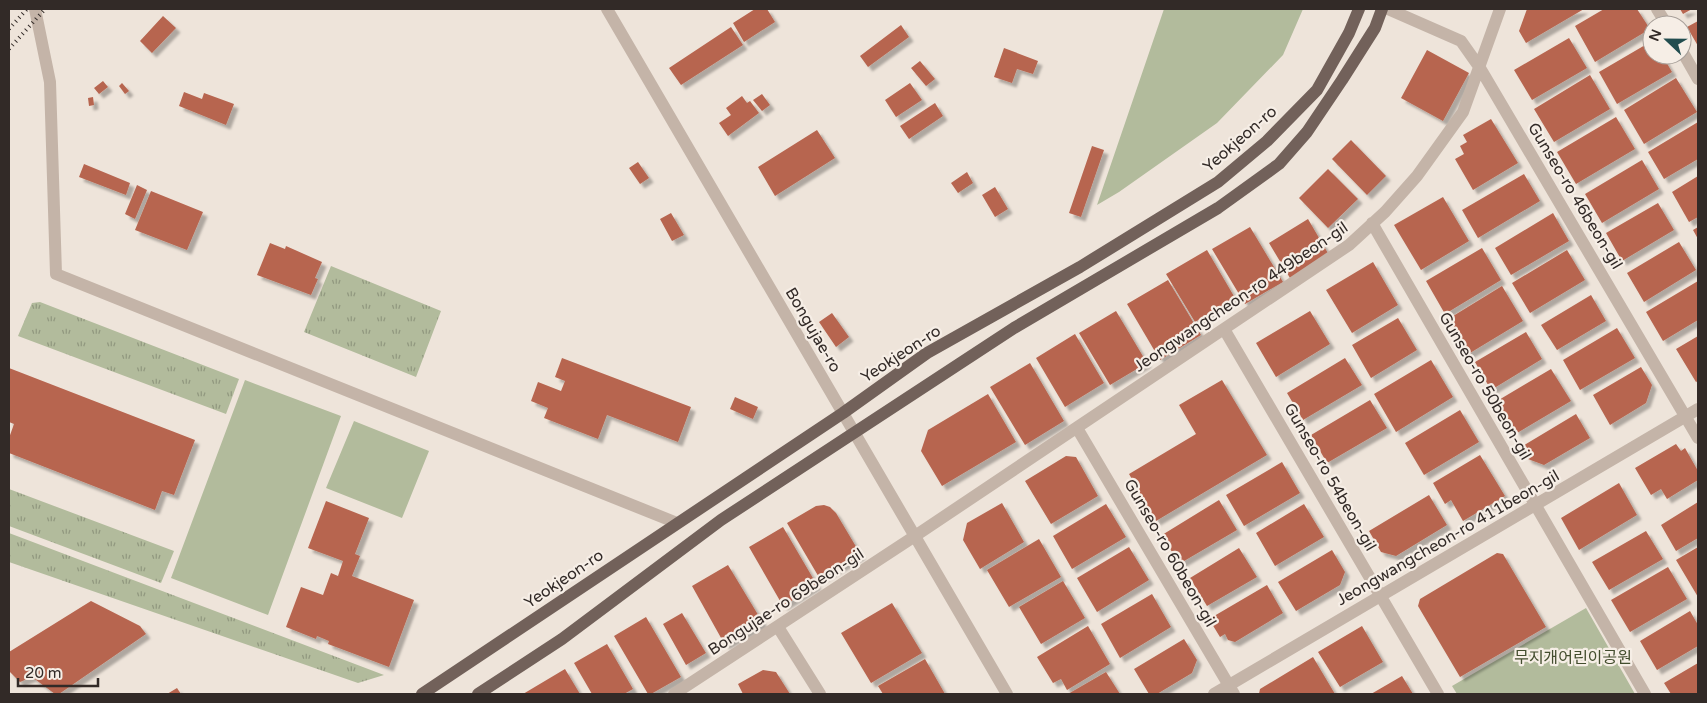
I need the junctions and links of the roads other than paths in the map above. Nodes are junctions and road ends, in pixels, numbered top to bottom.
1 (36, 9) edge
2 (607, 9) edge
3 (1359, 9) edge
4 (1382, 9) edge
5 (1388, 9) edge
6 (1500, 9) edge
7 (1690, 65) edge
8 (1480, 68) junction
9 (1698, 79) edge
10 (1372, 223) junction
11 (1224, 329) junction
12 (1698, 409) edge
13 (843, 413) junction
14 (1686, 417) junction
15 (1077, 428) junction
16 (855, 434) junction
17 (1698, 438) edge
18 (1536, 505) junction
19 (677, 523) junction
20 (915, 536) junction
21 (1381, 596) junction
22 (778, 627) junction
23 (1232, 690) edge
24 (486, 692) edge
25 (422, 694) edge
26 (674, 694) edge
27 (820, 694) edge
28 (1007, 694) edge
29 (1214, 694) edge
30 (1438, 694) edge
31 (1646, 694) edge

1 - 19 street
2 - 13 street, Bongujae-ro
3 - 13 main road, Yeokjeon-ro
4 - 16 main road
5 - 8 street, Gunseo-ro 46beon-gil
6 - 8 street, Jeongwangcheon-ro 449beon-gil
7 - 9 street
8 - 10 street, Jeongwangcheon-ro 449beon-gil
8 - 14 street, Gunseo-ro 46beon-gil
10 - 11 street, Jeongwangcheon-ro 449beon-gil
10 - 18 street, Gunseo-ro 50beon-gil
11 - 15 street, Jeongwangcheon-ro 449beon-gil
11 - 21 street, Gunseo-ro 54beon-gil
12 - 14 street, Jeongwangcheon-ro 411beon-gil
13 - 16 street, Bongujae-ro
13 - 19 main road, Yeokjeon-ro
14 - 17 street, Gunseo-ro 46beon-gil
14 - 18 street, Jeongwangcheon-ro 411beon-gil
15 - 20 street, Jeongwangcheon-ro 449beon-gil
15 - 23 street, Gunseo-ro 60beon-gil
16 - 20 street, Bongujae-ro
16 - 24 main road
18 - 21 street, Jeongwangcheon-ro 411beon-gil
18 - 31 street, Gunseo-ro 50beon-gil
19 - 25 main road, Yeokjeon-ro
20 - 22 street, Bongujae-ro 69beon-gil
20 - 28 street, Bongujae-ro
21 - 23 street, Jeongwangcheon-ro 411beon-gil
21 - 30 street, Gunseo-ro 54beon-gil
22 - 26 street, Bongujae-ro 69beon-gil
22 - 27 street
23 - 29 street, Jeongwangcheon-ro 411beon-gil

